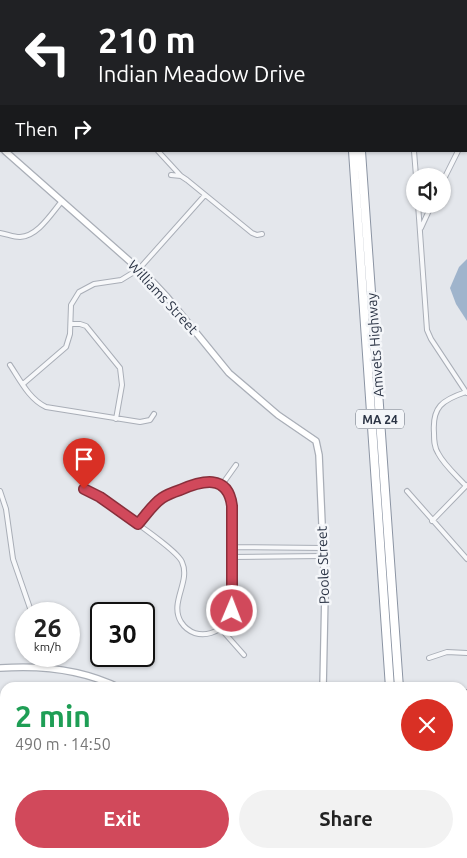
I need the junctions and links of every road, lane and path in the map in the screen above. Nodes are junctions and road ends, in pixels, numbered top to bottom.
1 (6, 152) edge
2 (159, 152) edge
3 (353, 152) edge
4 (361, 152) edge
5 (414, 152) edge
6 (458, 152) edge
7 (415, 168) edge
8 (450, 168) edge
9 (171, 175) dead end
10 (181, 176) junction
11 (205, 195) junction
12 (62, 202) junction
13 (419, 213) edge
14 (428, 213) edge
15 (420, 230) junction
16 (0, 233) edge
17 (262, 234) dead end
18 (139, 269) junction
19 (71, 324) junction
20 (10, 365) dead end
21 (23, 384) junction
22 (466, 392) edge
23 (154, 414) dead end
24 (116, 419) junction
25 (317, 443) joint
26 (236, 465) dead end
27 (221, 486) junction
28 (467, 486) edge
29 (84, 489) dead end
30 (0, 491) edge
31 (407, 491) dead end
32 (432, 521) junction
33 (138, 524) junction
34 (232, 547) junction
35 (323, 548) junction
36 (323, 556) junction
37 (232, 557) junction
38 (467, 559) edge
39 (28, 602) edge
40 (221, 628) junction
41 (467, 653) edge
42 (244, 654) dead end
43 (429, 658) dead end
44 (37, 667) joint
45 (0, 668) edge
46 (106, 682) edge
47 (323, 682) edge
48 (390, 682) edge
49 (399, 682) edge

1 - 12 street, Williams Street
2 - 10 street
3 - 48 highway, Amvets Highway / MA 24
4 - 49 highway, Amvets Highway / MA 24
5 - 7 street
6 - 8 street
9 - 10 street
10 - 11 street
11 - 17 street
11 - 18 street
12 - 16 street
12 - 18 street, Williams Street
13 - 15 street
14 - 15 street
15 - 22 street
18 - 19 street
18 - 25 street, Williams Street
19 - 21 street
19 - 24 street
20 - 21 street
21 - 24 street
22 - 28 street
23 - 24 street
25 - 35 street, Poole Street
26 - 27 street
27 - 33 street
27 - 34 street
28 - 32 street
29 - 33 street
30 - 39 street
31 - 32 street
32 - 38 street
33 - 40 street
34 - 35 street
34 - 37 street
35 - 36 street, Poole Street
36 - 37 street
36 - 47 street, Poole Street
37 - 40 street
40 - 42 street
41 - 43 street
44 - 45 street
44 - 46 street

